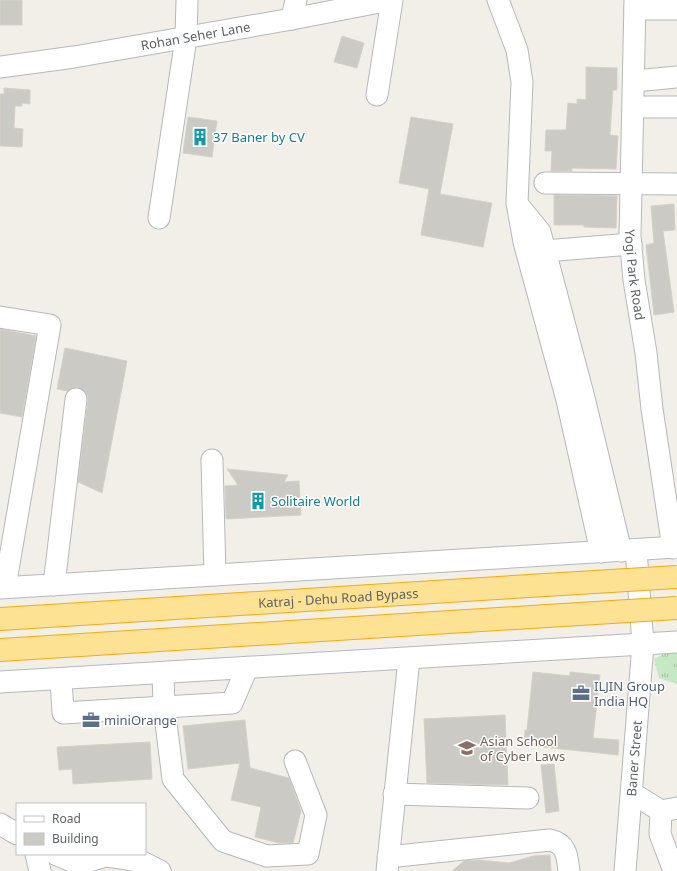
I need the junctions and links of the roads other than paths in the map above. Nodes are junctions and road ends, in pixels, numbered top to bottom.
1 (187, 0) edge
2 (391, 0) edge
3 (498, 0) edge
4 (635, 4) edge
5 (677, 9) edge
6 (294, 10) edge
7 (186, 38) junction
8 (0, 67) edge
9 (677, 76) edge
10 (634, 81) junction
11 (377, 95) dead end
12 (634, 107) junction
13 (677, 107) edge
14 (545, 183) dead end
15 (631, 184) junction
16 (677, 184) edge
17 (517, 203) junction
18 (159, 218) dead end
19 (631, 244) junction
20 (545, 251) junction
21 (0, 317) edge
22 (76, 398) dead end
23 (212, 460) dead end
24 (675, 547) edge
25 (619, 551) junction
26 (215, 576) junction
27 (677, 577) edge
28 (54, 585) junction
29 (3, 588) edge
30 (677, 608) edge
31 (0, 619) edge
32 (677, 642) edge
33 (642, 644) junction
34 (0, 650) edge
35 (410, 658) junction
36 (247, 668) junction
37 (163, 673) junction
38 (61, 678) junction
39 (0, 682) edge
40 (164, 707) junction
41 (295, 761) dead end
42 (632, 793) junction
43 (394, 794) junction
44 (528, 798) dead end
45 (669, 809) edge
46 (0, 824) edge
47 (16, 833) edge
48 (36, 855) edge
49 (57, 855) edge
50 (414, 863) edge
51 (387, 864) edge
52 (78, 868) edge
53 (40, 871) edge
54 (160, 871) edge
55 (569, 871) edge
56 (625, 871) edge
57 (674, 871) edge

1 - 7 street
2 - 6 street, Rohan Seher Lane
2 - 11 street
3 - 17 street
4 - 5 street
4 - 10 street, Yogi Park Road
6 - 7 street, Rohan Seher Lane
7 - 8 street, Rohan Seher Lane
7 - 18 street
9 - 10 street
10 - 12 street, Yogi Park Road
12 - 13 street
12 - 15 street, Yogi Park Road
14 - 15 street
15 - 16 street
15 - 19 street, Yogi Park Road
17 - 20 street
17 - 25 street
19 - 20 street
19 - 24 street, Yogi Park Road
20 - 25 street
21 - 29 street
22 - 28 street
23 - 26 street
24 - 25 street
25 - 26 street
25 - 33 street, Baner Street
26 - 28 street
27 - 31 highway, Katraj - Dehu Road Bypass, bridge
28 - 29 street
30 - 34 highway, bridge
32 - 33 street
33 - 35 street
33 - 42 street, Baner Street
35 - 36 street
35 - 43 street
36 - 37 street
36 - 40 street
37 - 38 street
37 - 40 street
38 - 39 street
38 - 40 street
40 - 41 street
42 - 45 street
42 - 56 street, Baner Street
43 - 44 street
43 - 51 street
45 - 57 street
46 - 47 street
48 - 53 street
49 - 52 street
50 - 51 street
50 - 55 street
52 - 54 street

